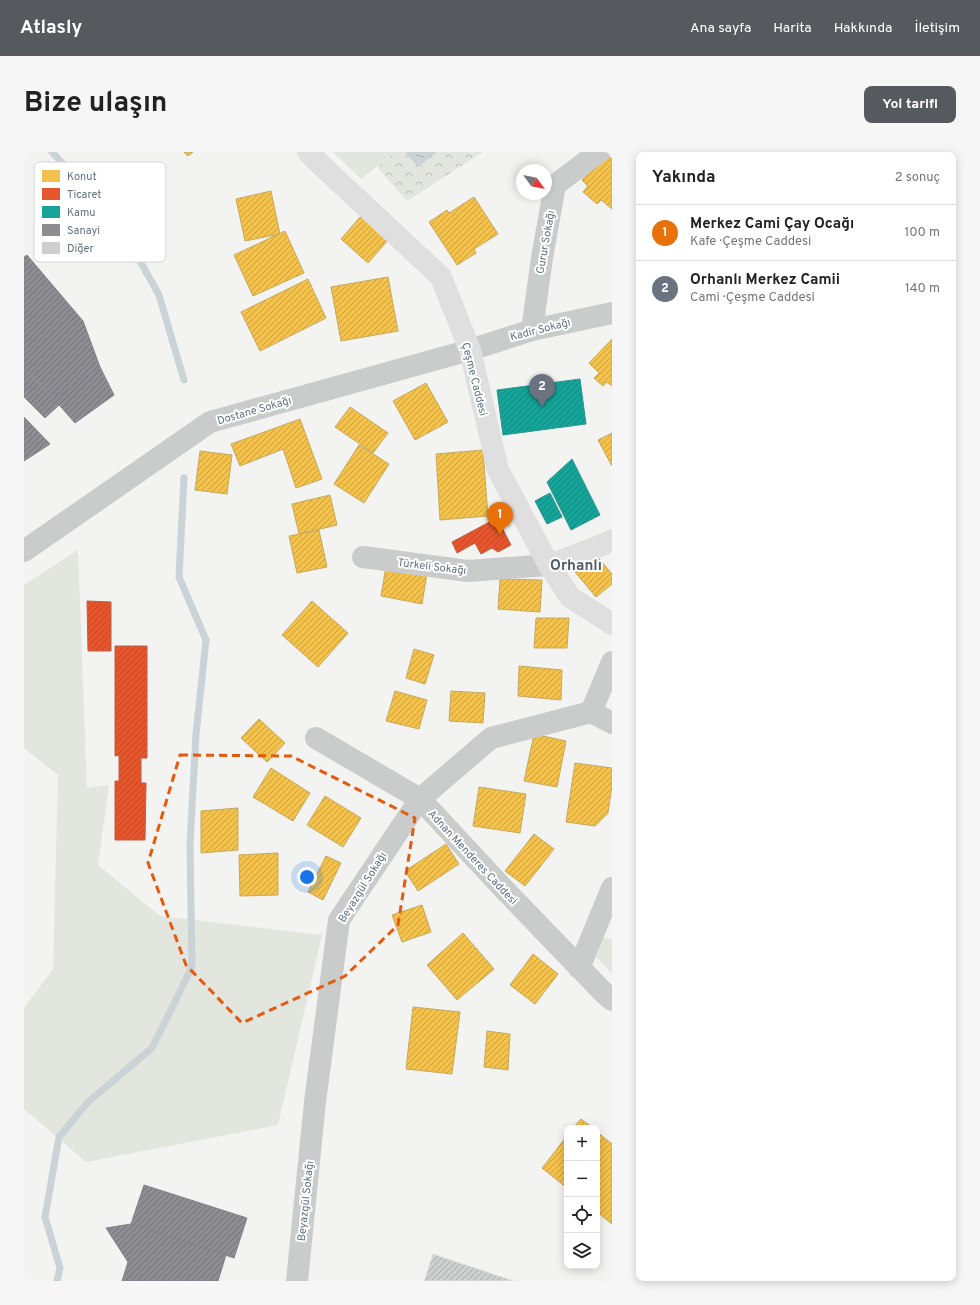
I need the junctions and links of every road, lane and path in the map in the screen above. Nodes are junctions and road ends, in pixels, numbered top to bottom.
1 (308, 152) edge
2 (599, 152) edge
3 (612, 313) edge
4 (532, 330) junction
5 (470, 350) junction
6 (612, 540) edge
7 (24, 551) edge
8 (363, 557) dead end
9 (549, 565) junction
10 (612, 624) edge
11 (612, 662) edge
12 (591, 712) junction
13 (612, 723) edge
14 (316, 738) dead end
15 (420, 799) junction
16 (612, 888) edge
17 (579, 968) junction
18 (612, 1000) edge
19 (297, 1281) edge

1 - 5 street, Çeşme Caddesi
2 - 4 street, Gurur Sokağı
3 - 4 street, Kadir Sokağı
4 - 5 street, Kadir Sokağı
5 - 7 street, Dostane Sokağı
5 - 9 street, Çeşme Caddesi
6 - 9 street
8 - 9 street, Türkeli Sokağı
9 - 10 street, Çeşme Caddesi
11 - 12 street
12 - 13 street
12 - 15 street, Beyazgül Sokağı
14 - 15 street, Adnan Menderes Caddesi
15 - 17 street, Adnan Menderes Caddesi
15 - 19 street, Beyazgül Sokağı
16 - 17 street
17 - 18 street, Adnan Menderes Caddesi

